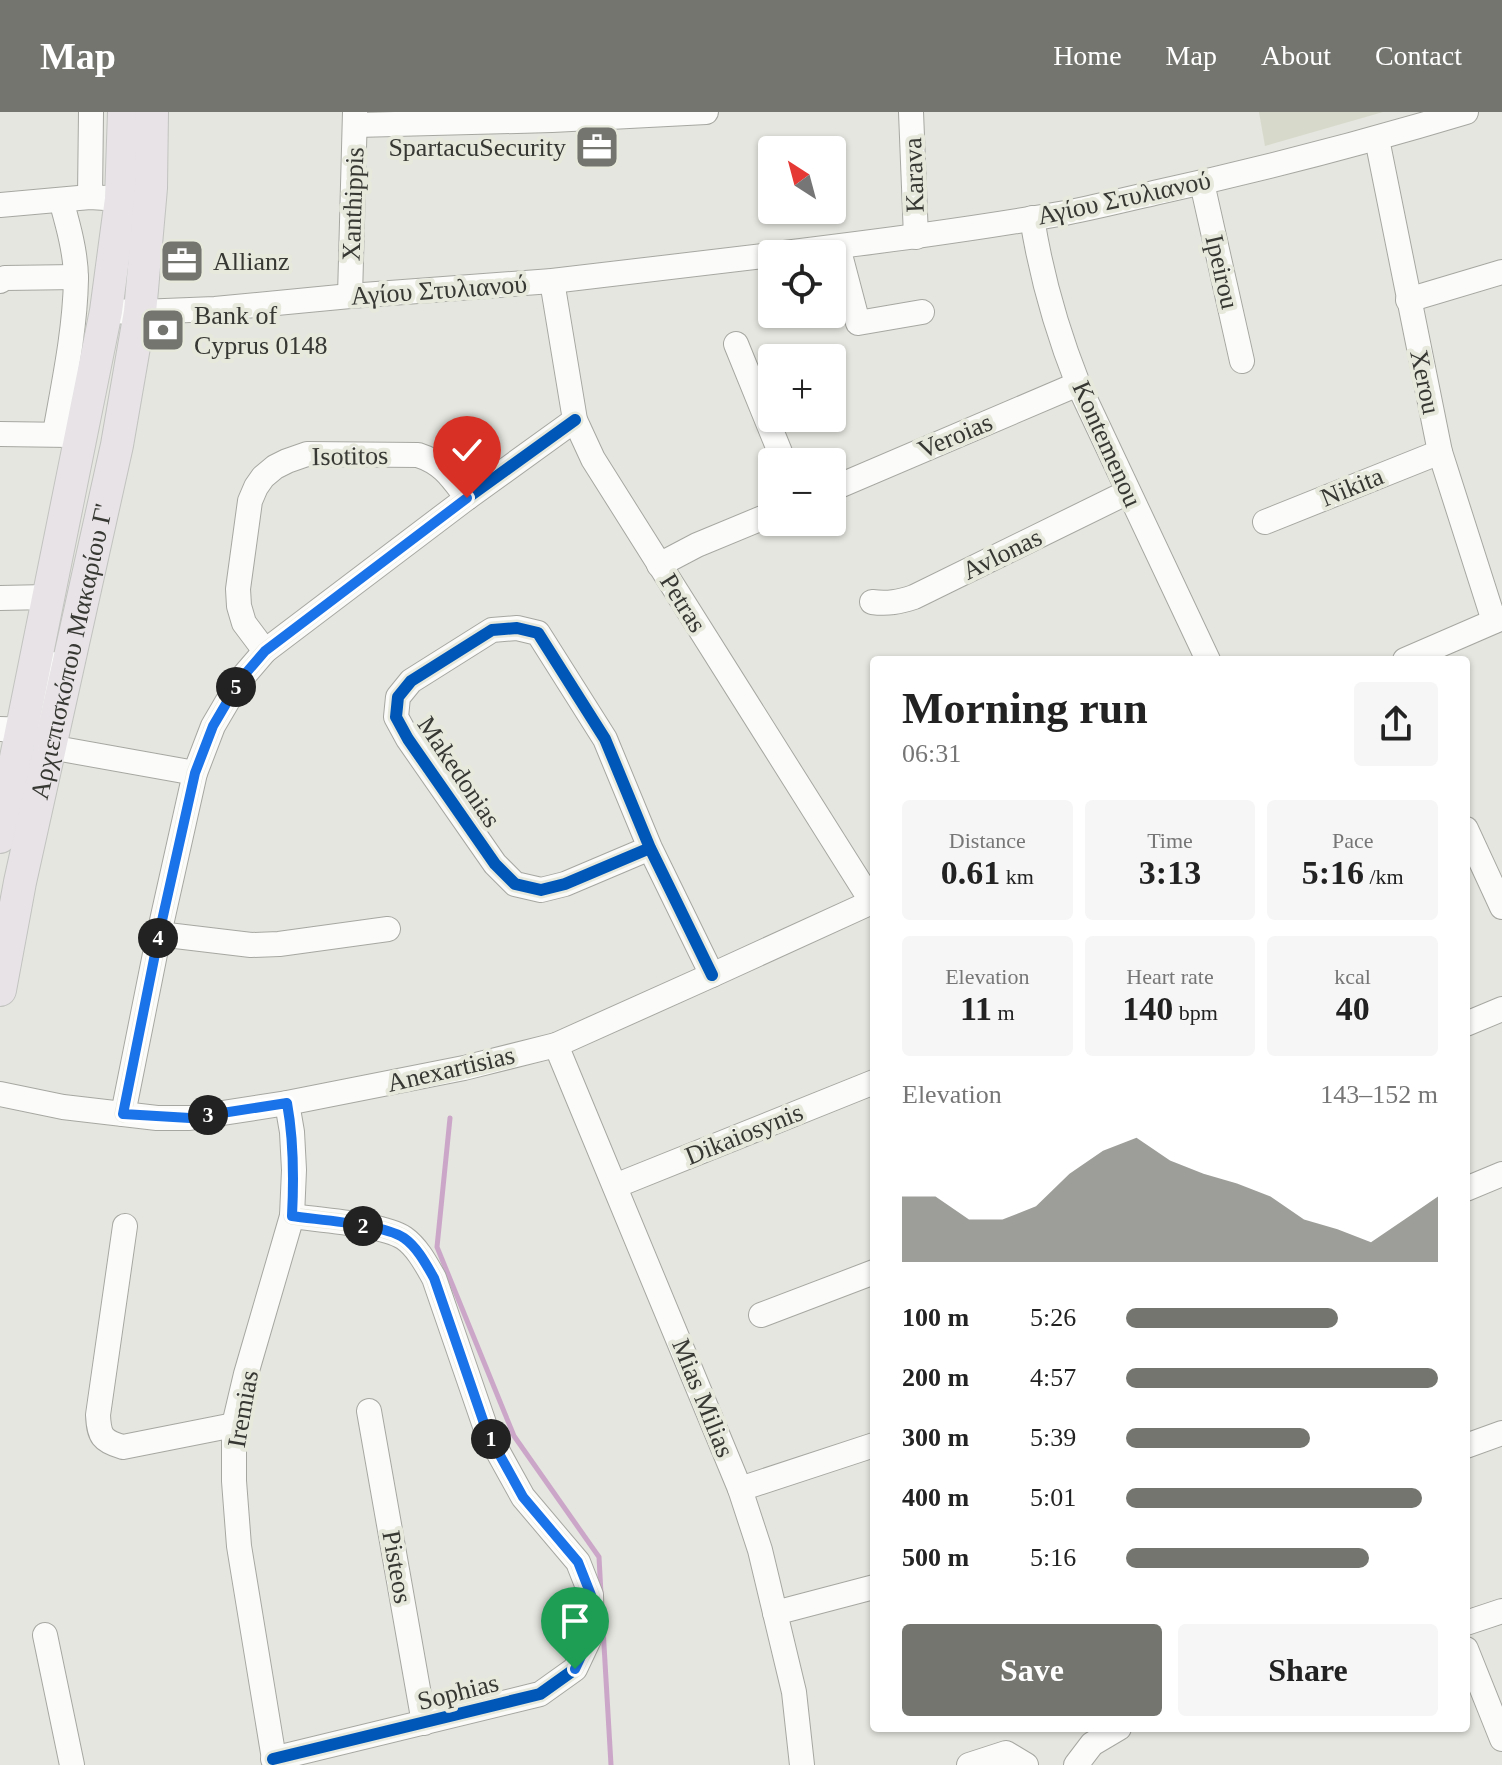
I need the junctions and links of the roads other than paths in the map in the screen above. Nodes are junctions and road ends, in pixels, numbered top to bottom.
1 (91, 112) edge
2 (124, 112) edge
3 (152, 112) edge
4 (698, 112) edge
5 (706, 112) edge
6 (911, 112) edge
7 (1466, 112) edge
8 (356, 118) edge
9 (1377, 139) junction
10 (1202, 183) junction
11 (106, 198) junction
12 (61, 200) junction
13 (0, 205) edge
14 (1032, 218) junction
15 (916, 237) junction
16 (846, 246) edge
17 (758, 256) edge
18 (1502, 272) edge
19 (76, 277) junction
20 (846, 277) edge
21 (0, 281) edge
22 (552, 281) junction
23 (350, 296) junction
24 (1408, 300) junction
25 (106, 311) junction
26 (140, 312) junction
27 (922, 312) dead end
28 (736, 344) dead end
29 (1242, 361) dead end
30 (1078, 384) junction
31 (575, 420) junction
32 (0, 434) edge
33 (67, 434) junction
34 (778, 448) edge
35 (1440, 452) junction
36 (846, 483) edge
37 (1128, 492) junction
38 (467, 498) junction
39 (758, 520) edge
40 (1265, 522) dead end
41 (659, 565) junction
42 (48, 597) junction
43 (0, 598) edge
44 (872, 602) dead end
45 (79, 618) junction
46 (1498, 620) edge
47 (265, 651) junction
48 (1206, 656) edge
49 (1414, 656) edge
50 (10, 729) edge
51 (50, 747) junction
52 (195, 773) junction
53 (0, 837) edge
54 (1470, 840) edge
55 (650, 848) junction
56 (870, 896) edge
57 (870, 902) edge
58 (1502, 907) edge
59 (388, 929) dead end
60 (159, 934) junction
61 (712, 975) junction
62 (0, 990) edge
63 (1502, 1009) edge
64 (1470, 1022) edge
65 (556, 1045) junction
66 (870, 1084) edge
67 (0, 1094) edge
68 (287, 1103) junction
69 (123, 1114) junction
70 (1502, 1174) edge
71 (615, 1186) junction
72 (1470, 1187) edge
73 (292, 1216) junction
74 (125, 1226) dead end
75 (870, 1274) edge
76 (761, 1315) dead end
77 (369, 1411) dead end
78 (234, 1425) junction
79 (1502, 1433) edge
80 (1470, 1445) edge
81 (870, 1446) edge
82 (740, 1489) junction
83 (870, 1588) edge
84 (1502, 1611) edge
85 (775, 1613) junction
86 (1470, 1622) edge
87 (45, 1635) dead end
88 (1470, 1659) edge
89 (424, 1723) junction
90 (1112, 1732) edge
91 (1502, 1739) edge
92 (274, 1762) edge
93 (72, 1765) edge
94 (802, 1765) edge
95 (969, 1765) edge
96 (1026, 1765) edge
97 (1076, 1765) edge

1 - 11 street
2 - 11 main road, Αρχιεπισκόπου Μακαρίου Γ'
3 - 26 main road, Αρχιεπισκόπου Μακαρίου Γ'
4 - 5 street
4 - 8 street
6 - 15 street, Karava
7 - 9 street, Αγίου Στυλιανού
8 - 23 street, Xanthippis
9 - 10 street, Αγίου Στυλιανού
9 - 24 street, Xerou
10 - 14 street, Αγίου Στυλιανού
10 - 29 street, Ipeirou
11 - 12 street
11 - 25 main road, Αρχιεπισκόπου Μακαρίου Γ'
12 - 13 street
12 - 19 street
14 - 15 street, Αγίου Στυλιανού
14 - 30 street, Kontemenou
15 - 16 street, Αγίου Στυλιανού
17 - 22 street, Αγίου Στυλιανού
18 - 24 street
19 - 21 street
19 - 33 street
20 - 27 street
22 - 23 street, Αγίου Στυλιανού
22 - 31 street, Petras
23 - 26 street, Αγίου Στυλιανού
24 - 35 street, Xerou
25 - 26 street, Αγίου Στυλιανού
25 - 33 main road, Αρχιεπισκόπου Μακαρίου Γ'
26 - 45 main road, Αρχιεπισκόπου Μακαρίου Γ'
28 - 34 street
30 - 36 street, Veroias
30 - 37 street, Kontemenou
31 - 38 street
31 - 41 street, Petras
32 - 33 street
33 - 42 main road, Αρχιεπισκόπου Μακαρίου Γ'
35 - 40 street, Nikita
35 - 46 street, Xerou
37 - 44 street, Avlonas
37 - 48 street, Kontemenou
38 - 47 street
38 - 47 street, Isotitos
39 - 41 street
41 - 56 street, Petras
42 - 43 street
42 - 50 main road, Αρχιεπισκόπου Μακαρίου Γ'
45 - 50 street
45 - 51 main road, Αρχιεπισκόπου Μακαρίου Γ'
46 - 49 street
47 - 52 street
50 - 53 main road, Αρχιεπισκόπου Μακαρίου Γ'
51 - 52 street
51 - 62 main road, Αρχιεπισκόπου Μακαρίου Γ'
52 - 60 street
54 - 58 street
55 - 55 street, Makedonias
55 - 61 street, Makedonias
57 - 61 street, Anexartisias
59 - 60 street
60 - 69 street
61 - 65 street, Anexartisias
63 - 64 street
65 - 68 street, Anexartisias
65 - 71 street, Mias Milias
66 - 71 street, Dikaiosynis
67 - 69 street, Anexartisias
68 - 69 street, Anexartisias
68 - 73 street, Iremias
70 - 72 street
71 - 82 street, Mias Milias
73 - 78 street, Iremias
73 - 89 street, Sophias
74 - 78 street
75 - 76 street
77 - 89 street, Pisteos
78 - 92 street, Iremias
79 - 80 street
81 - 82 street
82 - 85 street, Mias Milias
83 - 85 street
84 - 86 street
85 - 94 street, Mias Milias
87 - 93 street
88 - 91 street
89 - 92 street, Sophias
90 - 97 street
95 - 96 street

